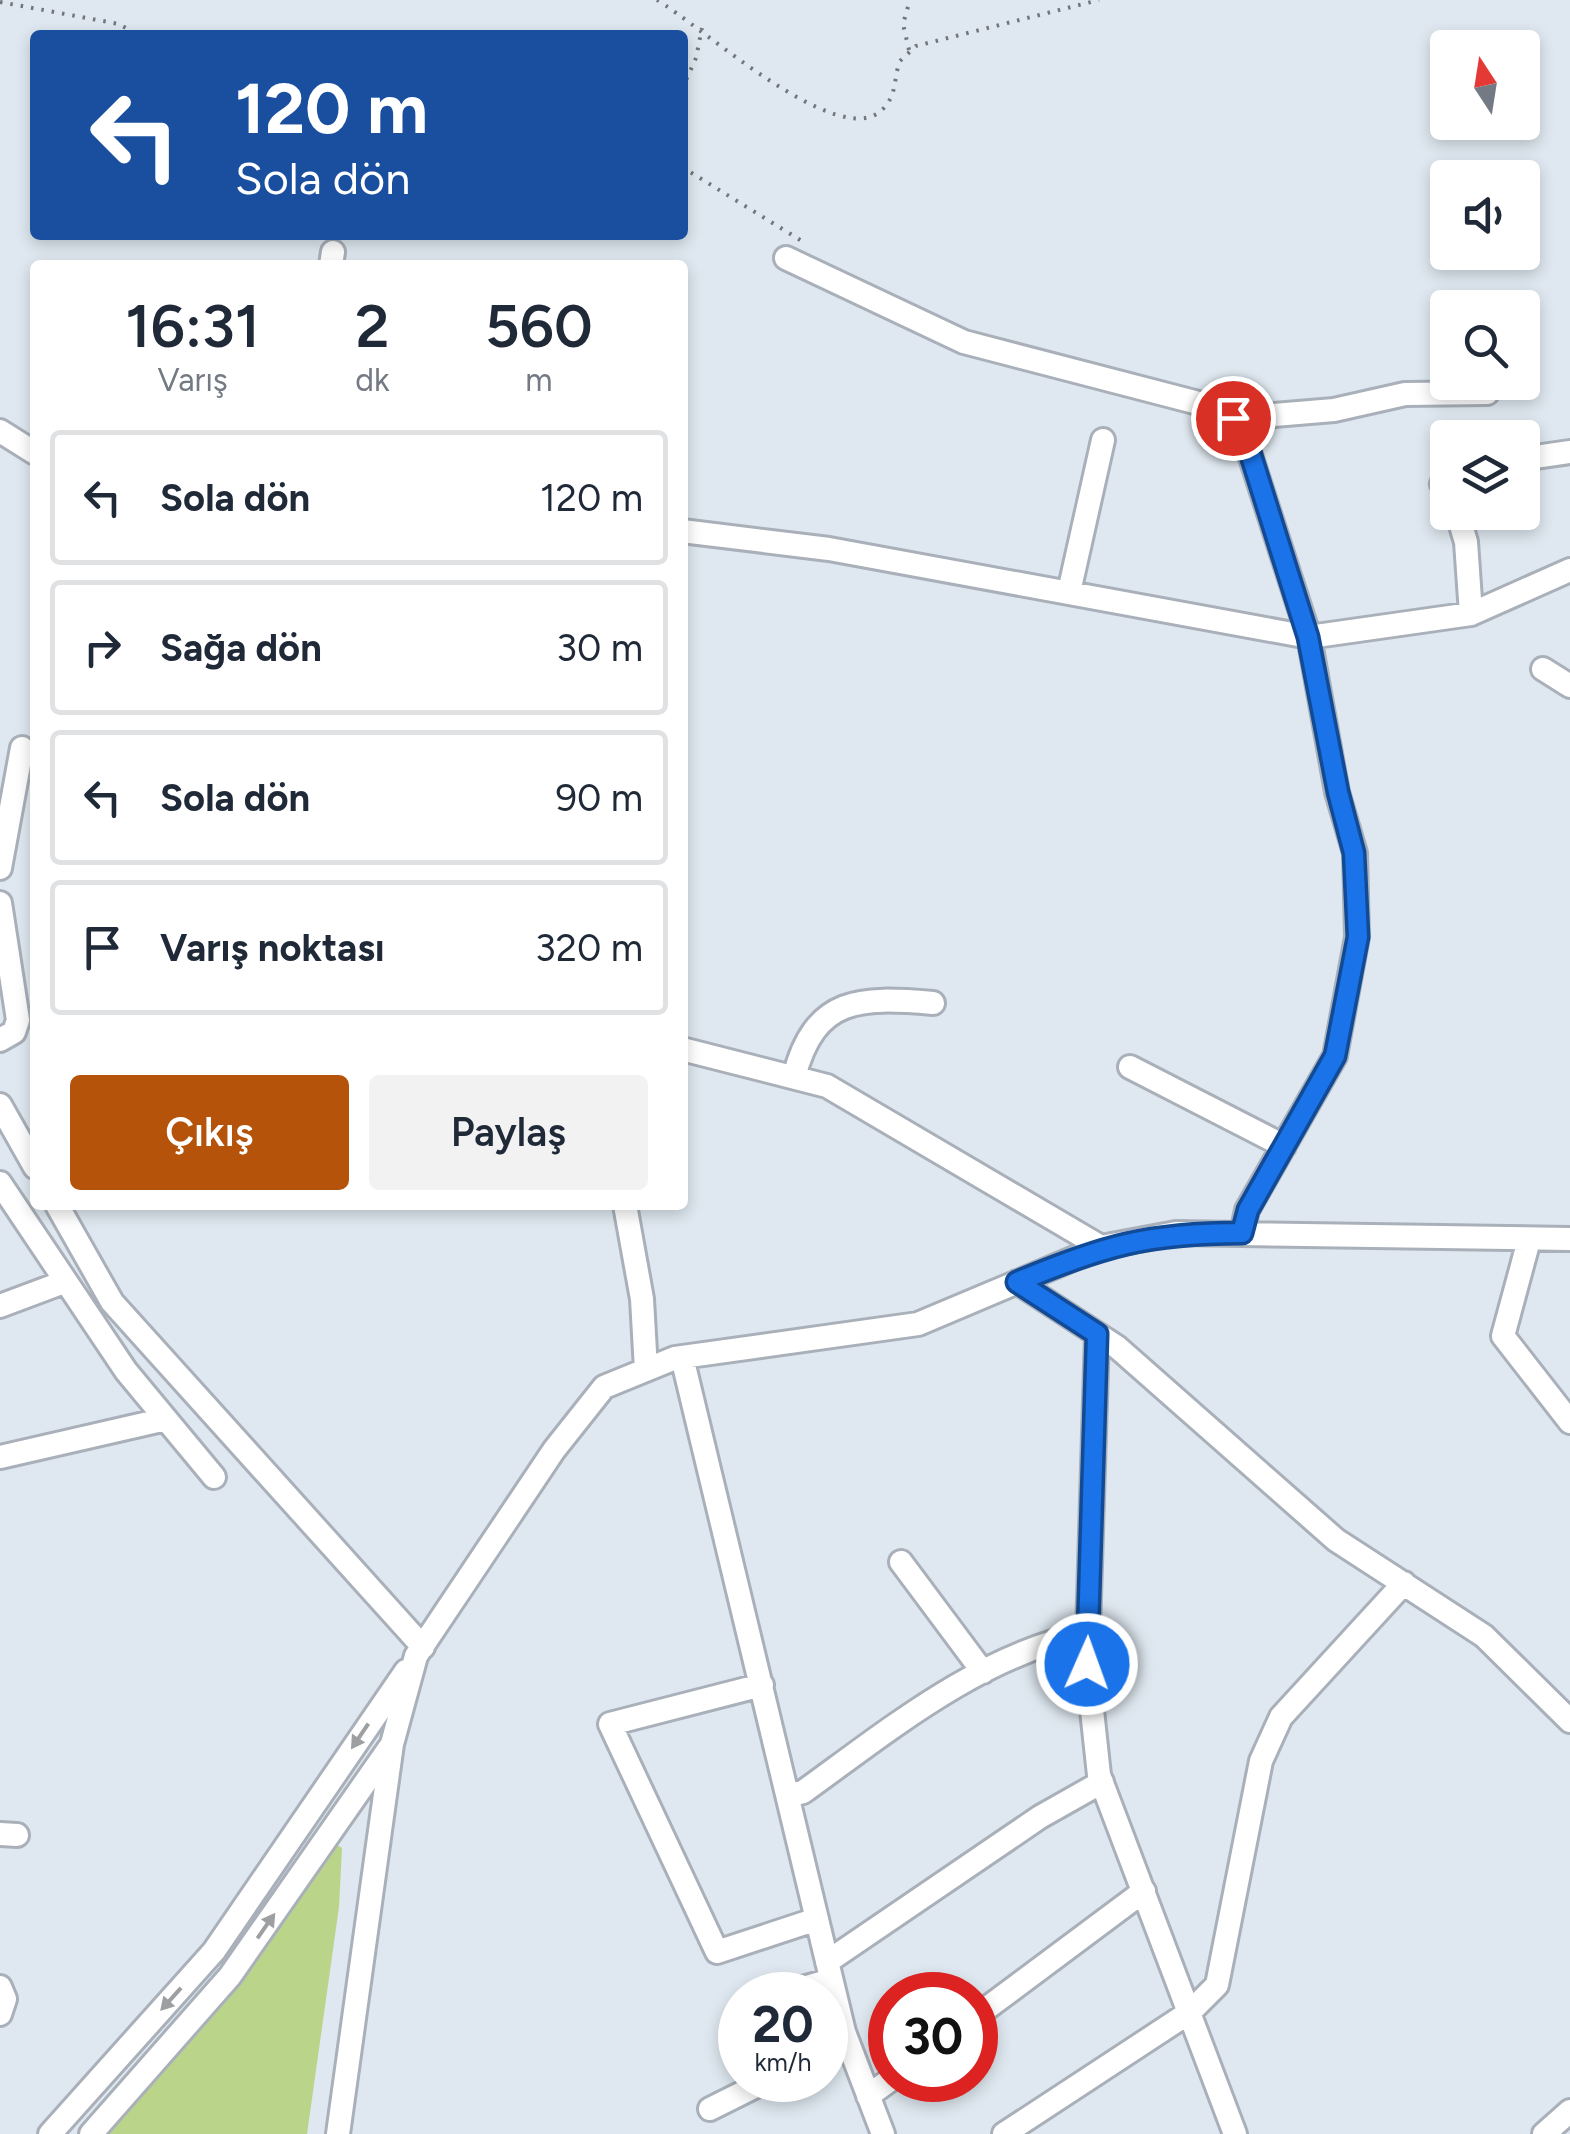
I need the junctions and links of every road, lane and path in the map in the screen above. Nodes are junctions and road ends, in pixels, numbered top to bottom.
1 (657, 0) edge
2 (910, 0) edge
3 (1099, 0) edge
4 (0, 2) edge
5 (702, 28) junction
6 (129, 30) edge
7 (909, 50) junction
8 (688, 75) edge
9 (688, 170) edge
10 (813, 248) dead end
11 (786, 258) dead end
12 (1430, 394) edge
13 (1242, 427) junction
14 (0, 431) edge
15 (1103, 440) dead end
16 (30, 449) edge
17 (1570, 452) edge
18 (1540, 456) edge
19 (1462, 530) edge
20 (688, 532) edge
21 (1570, 570) edge
22 (1069, 592) junction
23 (1471, 614) junction
24 (1308, 637) junction
25 (1543, 669) dead end
26 (1570, 686) edge
27 (0, 738) edge
28 (28, 753) edge
29 (0, 868) edge
30 (0, 903) edge
31 (933, 1003) dead end
32 (0, 1040) edge
33 (688, 1051) edge
34 (1130, 1067) dead end
35 (794, 1078) junction
36 (0, 1105) edge
37 (1284, 1146) junction
38 (30, 1157) edge
39 (0, 1183) edge
40 (60, 1210) edge
41 (626, 1210) edge
42 (11, 1222) edge
43 (1242, 1233) junction
44 (1570, 1238) edge
45 (1528, 1240) junction
46 (1101, 1247) junction
47 (64, 1282) junction
48 (1017, 1282) junction
49 (0, 1306) edge
50 (1097, 1334) junction
51 (682, 1357) junction
52 (646, 1370) junction
53 (166, 1419) junction
54 (1570, 1422) edge
55 (0, 1457) edge
56 (214, 1477) dead end
57 (901, 1562) dead end
58 (1404, 1583) junction
59 (1088, 1633) junction
60 (420, 1652) junction
61 (983, 1672) junction
62 (762, 1684) junction
63 (1570, 1721) edge
64 (392, 1744) junction
65 (1102, 1782) junction
66 (788, 1796) junction
67 (1144, 1891) junction
68 (817, 1919) junction
69 (829, 1971) junction
70 (0, 1987) edge
71 (998, 1999) edge
72 (1190, 2012) junction
73 (0, 2014) edge
74 (849, 2045) joint
75 (868, 2096) edge
76 (724, 2102) edge
77 (870, 2102) edge
78 (710, 2109) dead end
79 (1570, 2111) edge
80 (50, 2134) edge
81 (90, 2134) edge
82 (338, 2134) edge
83 (883, 2134) edge
84 (1004, 2134) edge
85 (1235, 2134) edge
86 (1544, 2134) edge

1 - 5 path
2 - 7 path
3 - 7 path
4 - 6 path
5 - 7 path
5 - 8 path
9 - 10 path
11 - 13 street
12 - 13 street
13 - 24 street
14 - 16 street
15 - 22 street
17 - 18 street
19 - 23 street
20 - 22 street
21 - 23 street
22 - 24 street
23 - 24 street
24 - 37 street
25 - 26 street
27 - 28 street
28 - 29 street
30 - 32 street
31 - 35 street
33 - 35 street
34 - 37 street
35 - 46 street
36 - 38 street
37 - 43 street
39 - 42 street
40 - 60 street
41 - 52 street
42 - 47 street
43 - 45 street
43 - 46 street
44 - 45 street
45 - 54 street
46 - 48 street
47 - 49 street
47 - 53 street
48 - 50 street
48 - 51 street
50 - 58 street
50 - 59 street
51 - 52 street
51 - 62 street
52 - 60 street
53 - 55 street
53 - 56 street
57 - 61 street
58 - 63 street
58 - 72 street
59 - 61 street
59 - 65 street
60 - 64 street
60 -> 80 street
61 - 66 street
62 - 66 street
62 - 68 street
81 -> 64 street
64 - 82 street
65 - 67 street
65 - 69 street
66 - 68 street
67 - 71 street
67 - 72 street
68 - 69 street
69 - 74 street
70 - 73 street
72 - 84 street
72 - 85 street
74 - 75 street
76 - 78 street
77 - 83 street
79 - 86 street

